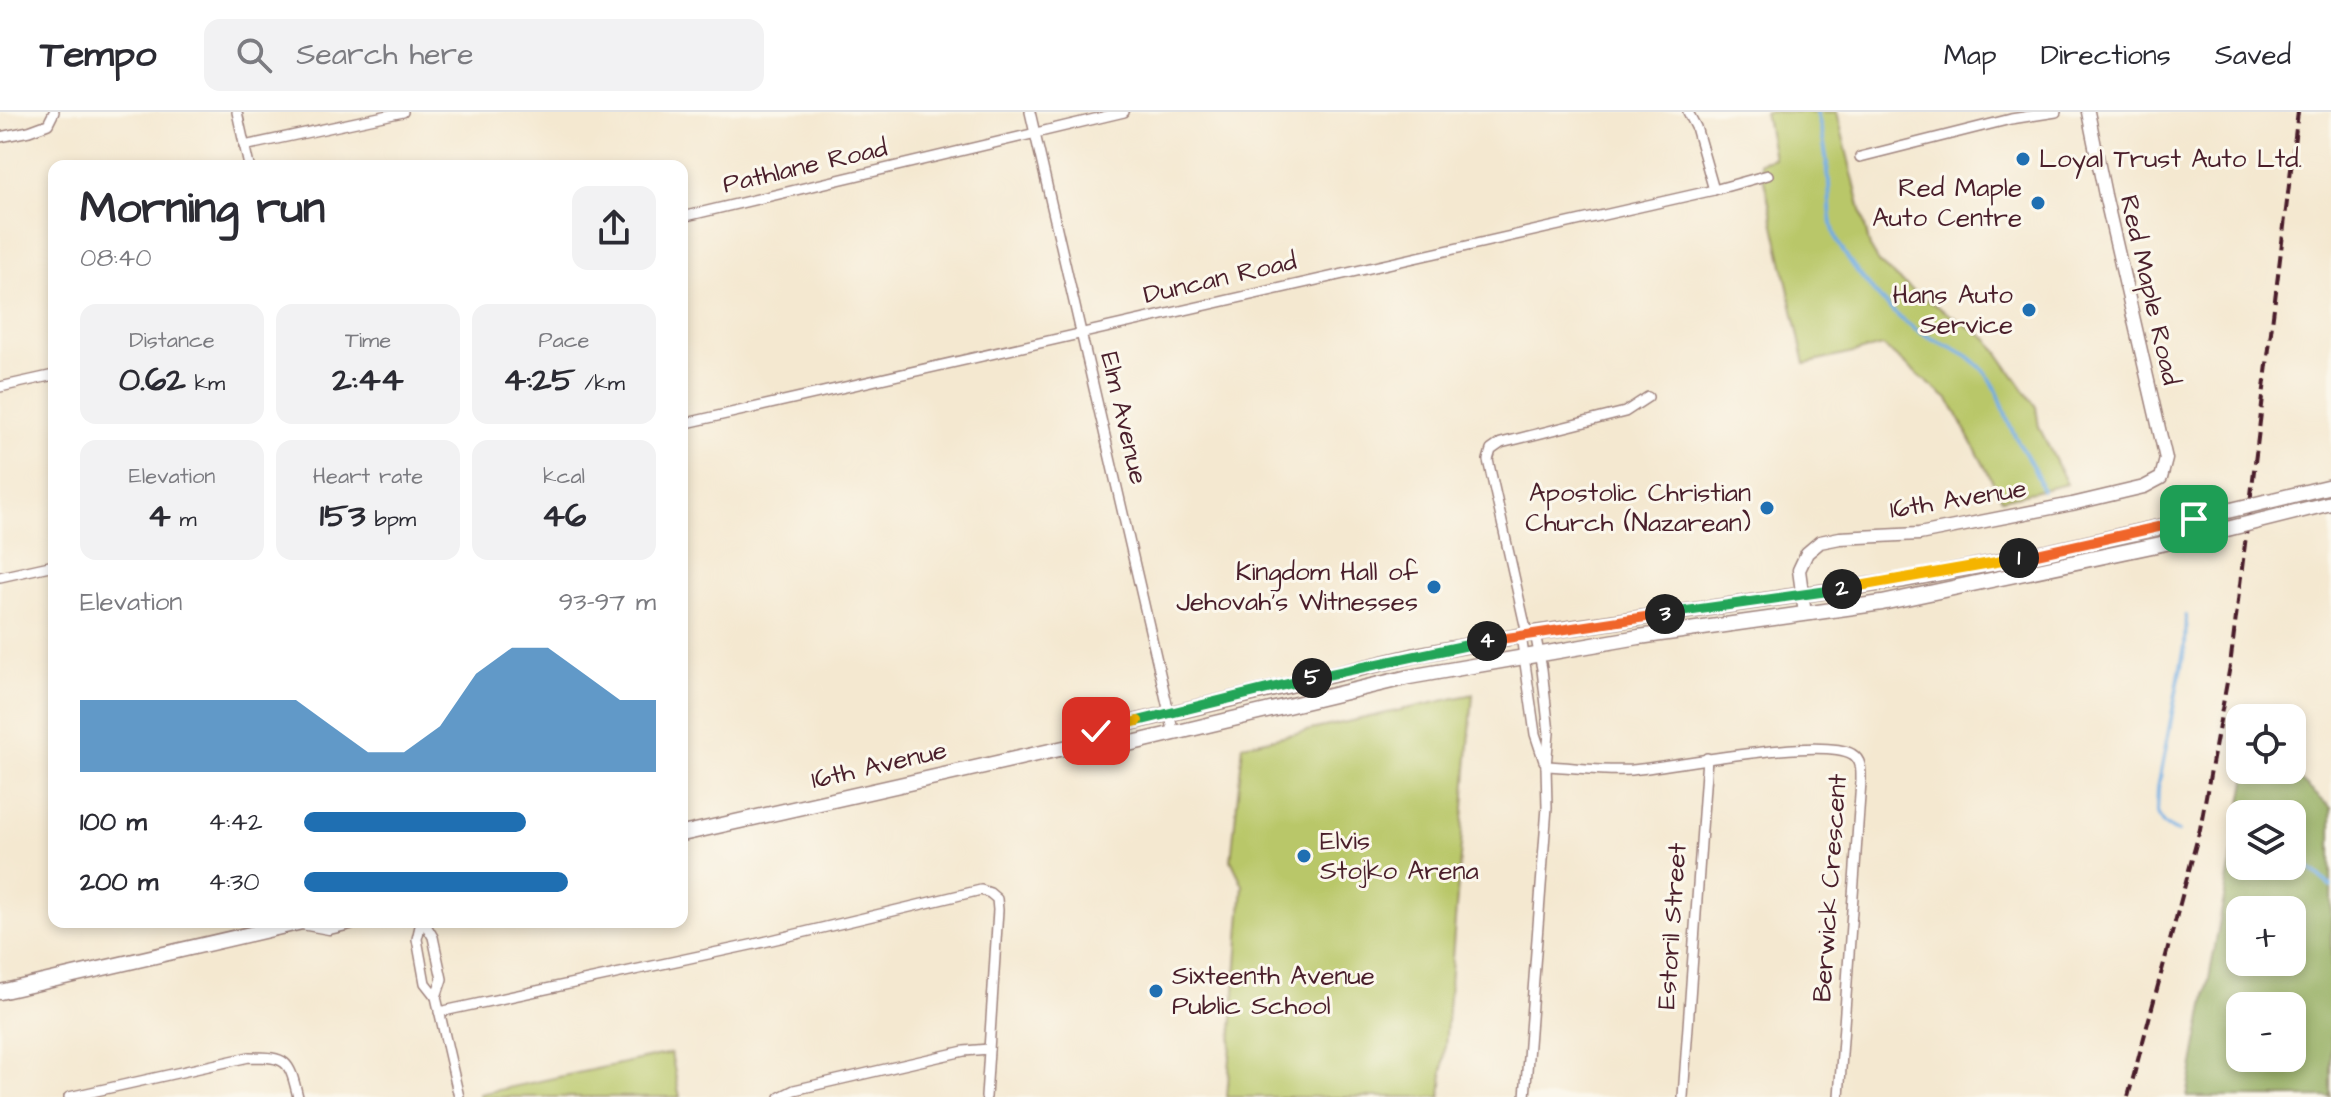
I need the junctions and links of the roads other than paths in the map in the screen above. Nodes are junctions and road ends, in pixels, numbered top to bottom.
1 (54, 112) edge
2 (237, 112) edge
3 (403, 112) edge
4 (1030, 112) edge
5 (1124, 112) edge
6 (1688, 112) edge
7 (2056, 112) edge
8 (2088, 112) edge
9 (1035, 133) junction
10 (0, 137) edge
11 (244, 146) junction
12 (1860, 157) dead end
13 (248, 160) edge
14 (1768, 175) dead end
15 (1714, 190) junction
16 (688, 216) edge
17 (1081, 332) junction
18 (48, 376) edge
19 (0, 387) edge
20 (1648, 397) dead end
21 (688, 423) edge
22 (2161, 478) joint
23 (2331, 486) edge
24 (2331, 503) edge
25 (48, 566) edge
26 (0, 577) edge
27 (1802, 595) junction
28 (1805, 614) junction
29 (1528, 634) junction
30 (1531, 655) junction
31 (1170, 713) junction
32 (1174, 734) junction
33 (1086, 743) junction
34 (1707, 758) junction
35 (1546, 766) junction
36 (688, 833) edge
37 (276, 928) edge
38 (421, 928) edge
39 (427, 928) edge
40 (0, 992) edge
41 (436, 997) junction
42 (439, 1012) junction
43 (989, 1049) junction
44 (69, 1097) edge
45 (298, 1097) edge
46 (459, 1097) edge
47 (780, 1097) edge
48 (986, 1097) edge
49 (1525, 1097) edge
50 (1683, 1097) edge
51 (1839, 1097) edge

1 - 10 street
2 - 11 street
3 - 11 street
4 - 9 street, Elm Avenue
5 - 9 street, Pathlane Road
6 - 15 street
7 - 12 street
8 - 22 street, Red Maple Road
9 - 16 street, Pathlane Road
9 - 17 street, Elm Avenue
11 - 13 street
14 - 15 street, Duncan Road
15 - 17 street, Duncan Road
17 - 21 street, Duncan Road
17 - 31 street, Elm Avenue
18 - 19 street
20 - 29 street
22 - 27 street, 16th Avenue
23 - 27 main road, 16th Avenue, bridge
24 - 28 main road, 16th Avenue, bridge
25 - 26 street
27 - 28 street
27 - 29 main road, 16th Avenue
28 - 30 main road, 16th Avenue
29 - 30 street
29 - 31 main road, 16th Avenue
30 - 32 main road, 16th Avenue
30 - 35 street
30 - 35 street
31 - 32 street, Elm Avenue
31 - 33 main road, 16th Avenue
32 - 33 main road, 16th Avenue
33 - 36 main road, 16th Avenue
34 - 35 street, Berwick Crescent
34 - 50 street, Estoril Street
34 - 51 street, Berwick Crescent
35 - 49 street
37 - 40 main road
38 - 41 street
39 - 41 street
41 - 42 street
42 - 43 street
42 - 46 street
43 - 47 street
43 - 48 street
44 - 45 street

